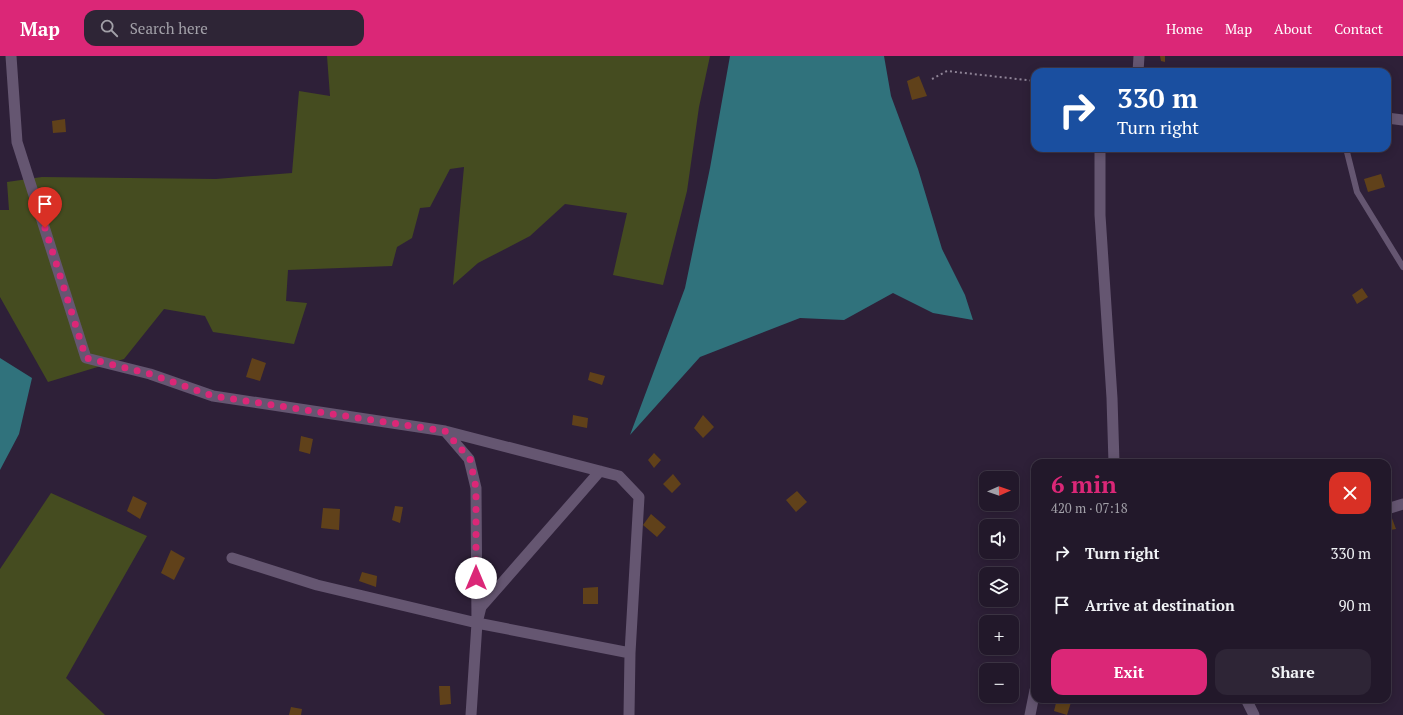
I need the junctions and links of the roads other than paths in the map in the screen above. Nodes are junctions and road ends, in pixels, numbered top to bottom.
1 (11, 56) edge
2 (1139, 56) edge
3 (1138, 68) edge
4 (1391, 118) edge
5 (1403, 120) edge
6 (1100, 152) edge
7 (1347, 152) edge
8 (1403, 267) edge
9 (445, 431) junction
10 (1114, 459) edge
11 (600, 471) junction
12 (1403, 504) edge
13 (1391, 508) edge
14 (232, 558) dead end
15 (477, 623) junction
16 (630, 653) junction
17 (1032, 703) edge
18 (1248, 703) edge
19 (471, 715) edge
20 (629, 715) edge
21 (1030, 715) edge
22 (1254, 715) edge

1 - 9 street
2 - 3 street
4 - 5 street
6 - 10 street
7 - 8 lane
9 - 11 street
9 - 15 street
11 - 15 street
11 - 16 street
12 - 13 street
14 - 15 street
15 - 16 street
15 - 19 street
16 - 20 street
17 - 21 street
18 - 22 street

